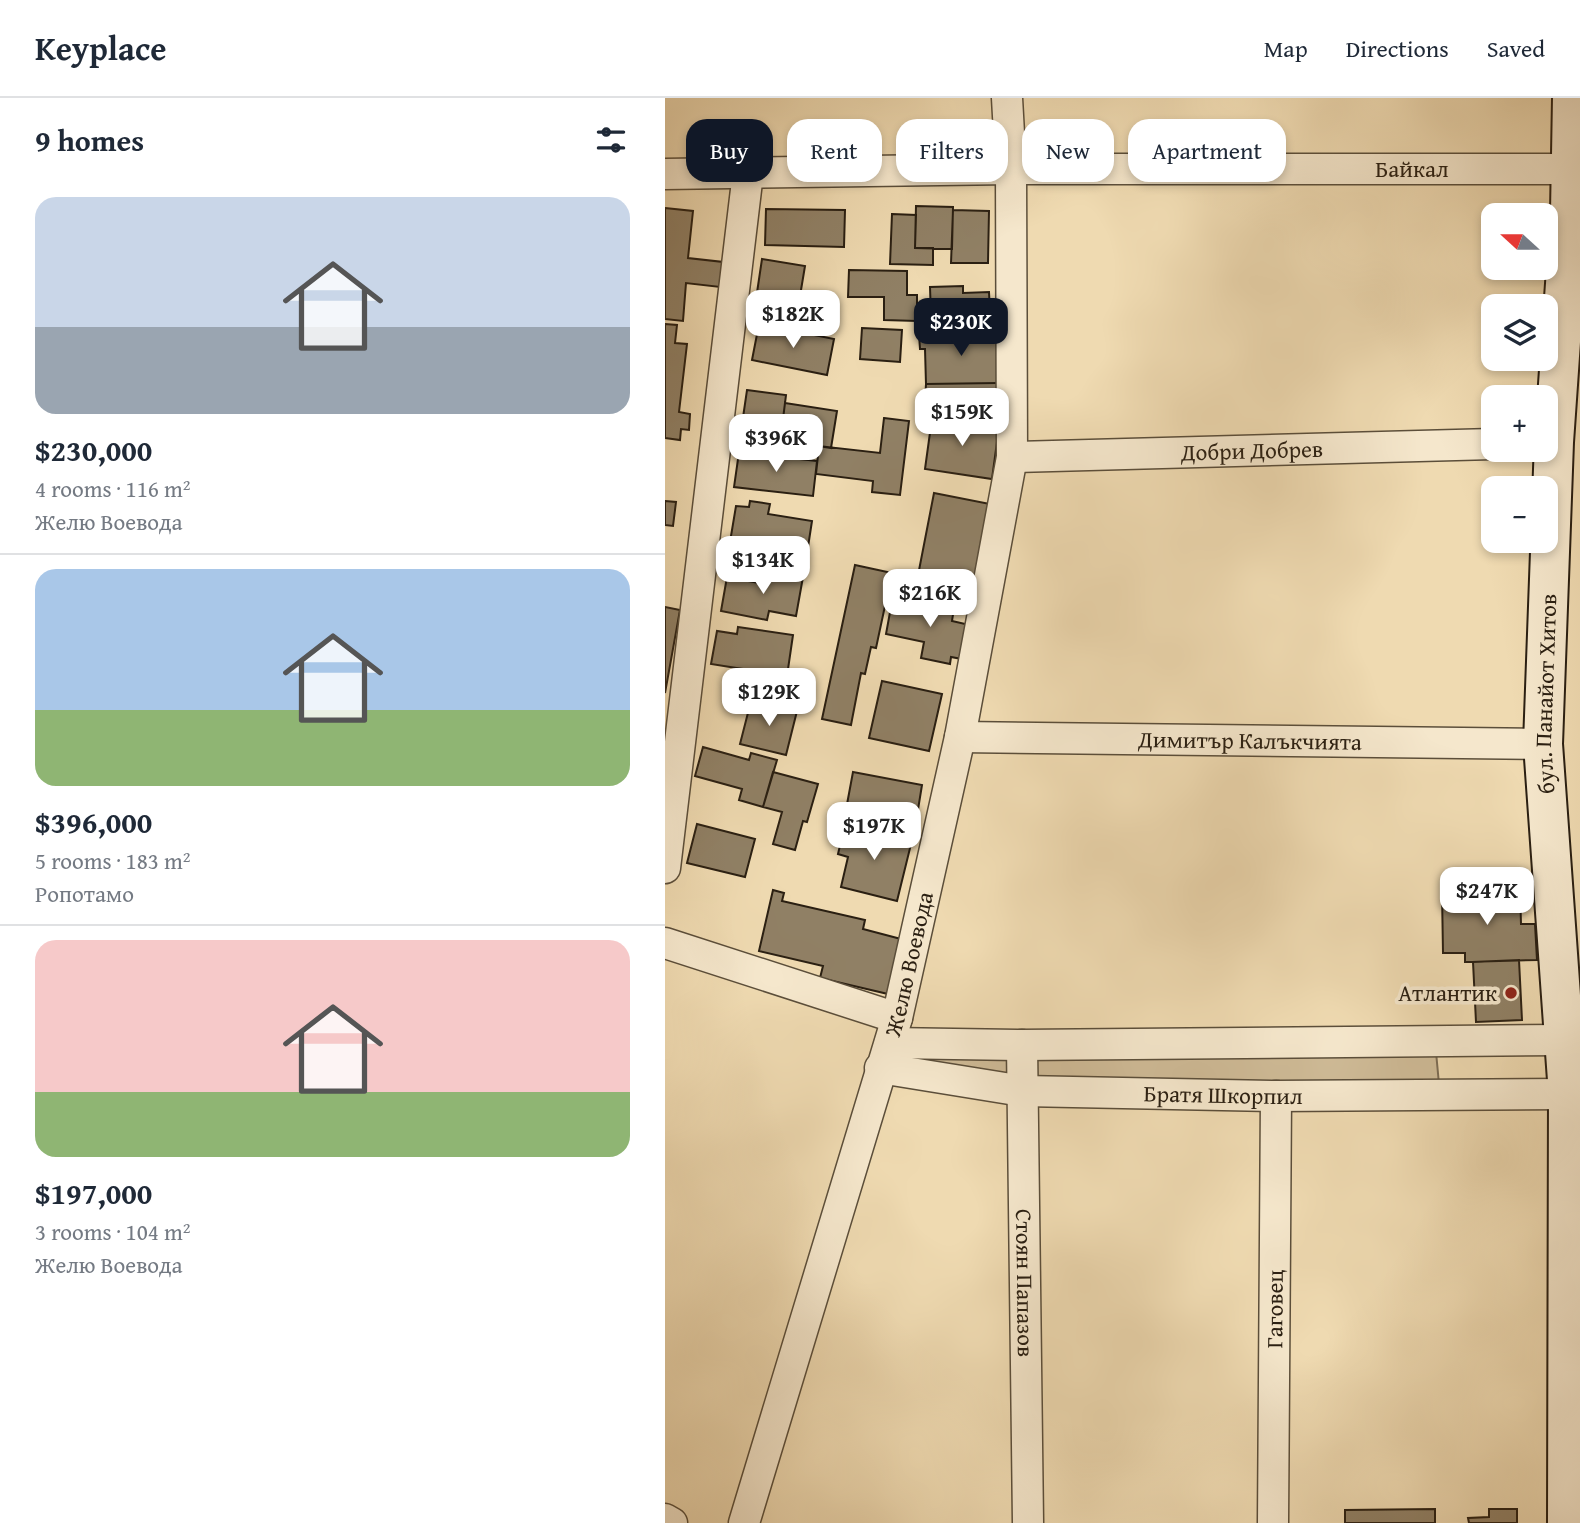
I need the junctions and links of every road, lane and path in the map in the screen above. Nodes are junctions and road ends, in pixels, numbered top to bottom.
1 (1007, 98) edge
2 (1570, 104) edge
3 (1011, 169) junction
4 (1571, 169) junction
5 (773, 173) edge
6 (665, 174) edge
7 (686, 174) edge
8 (747, 182) edge
9 (1560, 443) edge
10 (1481, 444) edge
11 (1012, 457) junction
12 (960, 737) junction
13 (1543, 744) junction
14 (665, 868) edge
15 (665, 943) edge
16 (1564, 1040) junction
17 (889, 1043) junction
18 (1022, 1045) junction
19 (1023, 1091) junction
20 (1568, 1094) junction
21 (1276, 1096) junction
22 (665, 1519) edge
23 (671, 1523) edge
24 (744, 1523) edge
25 (1028, 1523) edge
26 (1273, 1523) edge
27 (1567, 1523) edge

1 - 3 street, Желю Воевода
2 - 4 street, бул. Панайот Хитов
3 - 4 street, Байкал
3 - 5 street, Байкал
3 - 11 street, Желю Воевода
4 - 9 street, бул. Панайот Хитов
6 - 7 street, Байкал
8 - 14 street
9 - 13 street, бул. Панайот Хитов
10 - 11 street, Добри Добрев
11 - 12 street, Желю Воевода
12 - 13 street, Димитър Калъкчията
12 - 17 street, Желю Воевода
13 - 16 street, бул. Панайот Хитов
15 - 17 street, Братя Шкорпил
16 - 18 street, Братя Шкорпил
16 - 20 street, бул. Панайот Хитов
17 - 18 street, Братя Шкорпил
17 - 19 street, Братя Шкорпил
17 - 24 street, Желю Воевода
18 - 19 street, Стоян Папазов
19 - 21 street, Братя Шкорпил
19 - 25 street, Стоян Папазов
20 - 21 street, Братя Шкорпил
20 - 27 street, бул. Панайот Хитов
21 - 26 street, Гаговец
22 - 23 street

